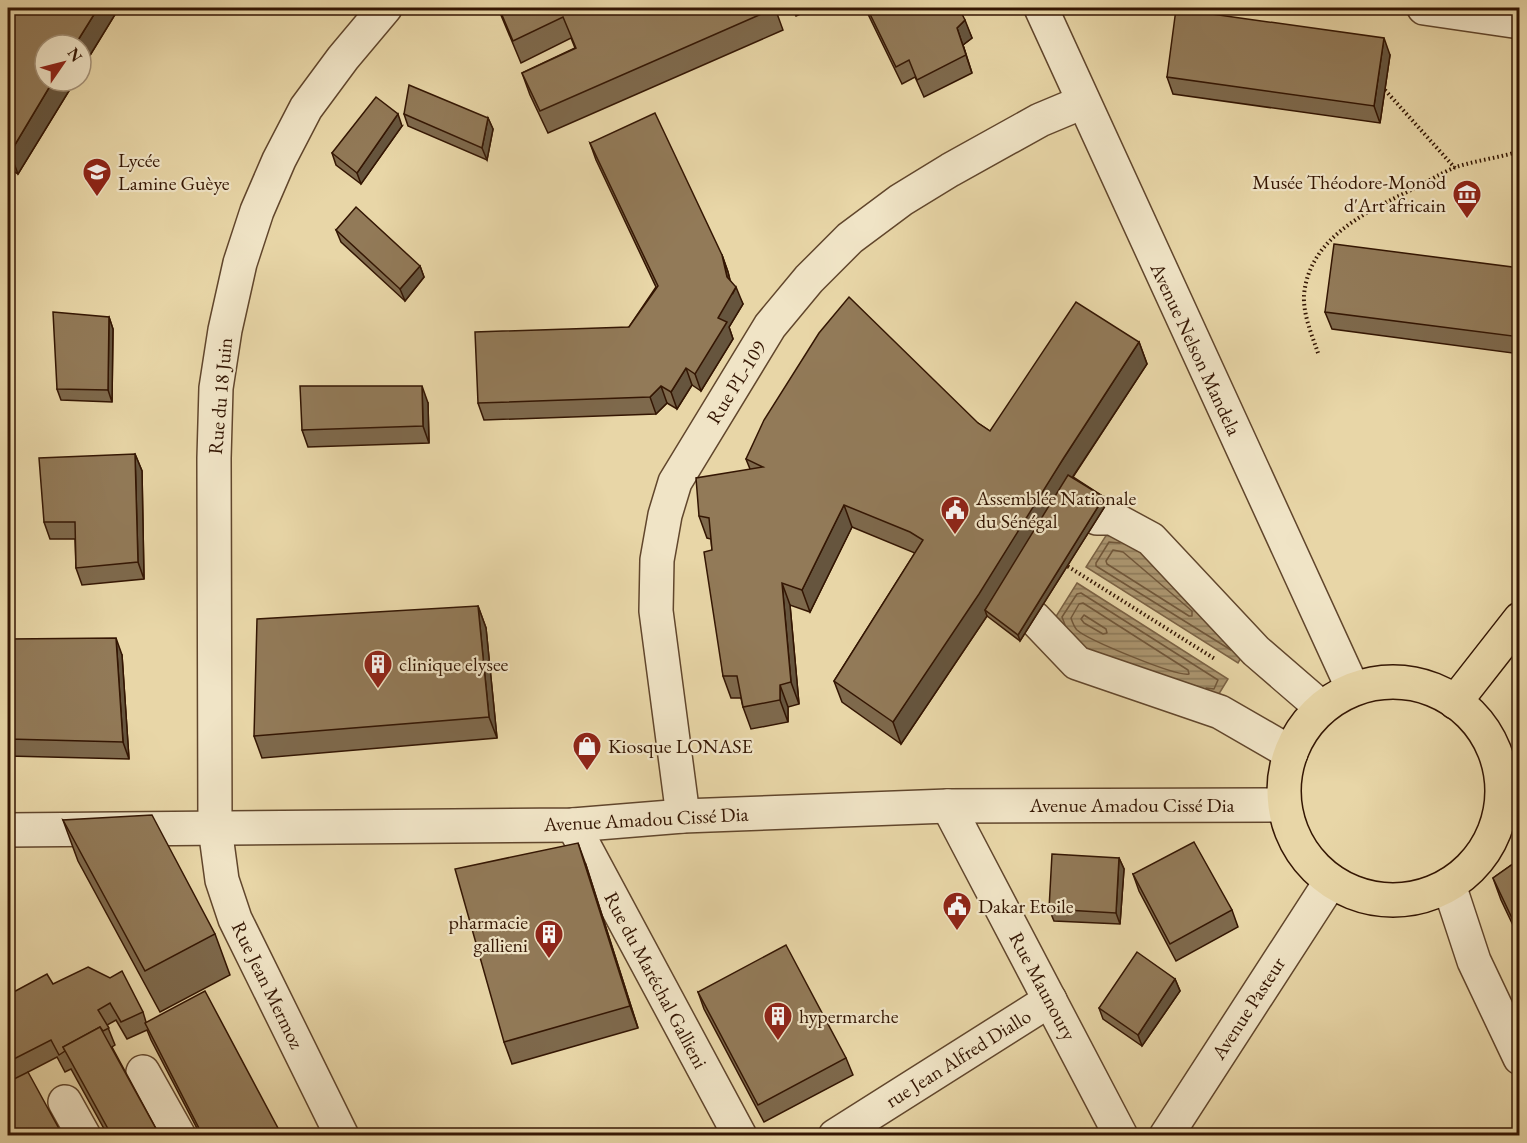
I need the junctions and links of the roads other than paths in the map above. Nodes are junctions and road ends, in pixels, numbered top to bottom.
1 (385, 8) edge
2 (1041, 8) edge
3 (1424, 8) edge
4 (1520, 22) edge
5 (1083, 102) junction
6 (1097, 518) edge
7 (1034, 618) edge
8 (1520, 619) edge
9 (1353, 689) junction
10 (1455, 702) junction
11 (1322, 708) junction
12 (1291, 753) junction
13 (1509, 759) edge
14 (1284, 805) junction
15 (948, 806) junction
16 (683, 816) junction
17 (573, 825) junction
18 (216, 828) junction
19 (8, 830) edge
20 (1331, 881) junction
21 (1449, 885) junction
22 (1050, 1000) junction
23 (1520, 1058) edge
24 (143, 1072) dead end
25 (65, 1102) dead end
26 (84, 1136) edge
27 (179, 1136) edge
28 (342, 1136) edge
29 (740, 1136) edge
30 (836, 1136) edge
31 (1121, 1136) edge
32 (1166, 1136) edge

1 - 18 street, Rue du 18 Juin
2 - 5 street, Avenue Nelson Mandela
3 - 4 street
5 - 9 street, Avenue Nelson Mandela
5 - 16 street, Rue PL-109
6 - 11 street
7 - 12 street
8 - 10 main road
9 - 10 main road
9 - 11 main road
10 - 13 main road
11 - 12 main road
12 - 14 main road
13 - 21 main road
14 - 15 street, Avenue Amadou Cissé Dia
14 - 20 main road
15 - 16 street, Avenue Amadou Cissé Dia
15 - 22 street, Rue Maunoury
16 - 17 street, Avenue Amadou Cissé Dia
17 - 18 street, Avenue Amadou Cissé Dia
17 - 29 street, Rue du Maréchal Gallieni
18 - 19 street, Avenue Amadou Cissé Dia
18 - 28 street, Rue Jean Mermoz
20 - 21 main road
20 - 32 street, Avenue Pasteur
21 - 23 street
22 - 30 street, rue Jean Alfred Diallo
22 - 31 street, Rue Maunoury
24 - 27 street
25 - 26 street

